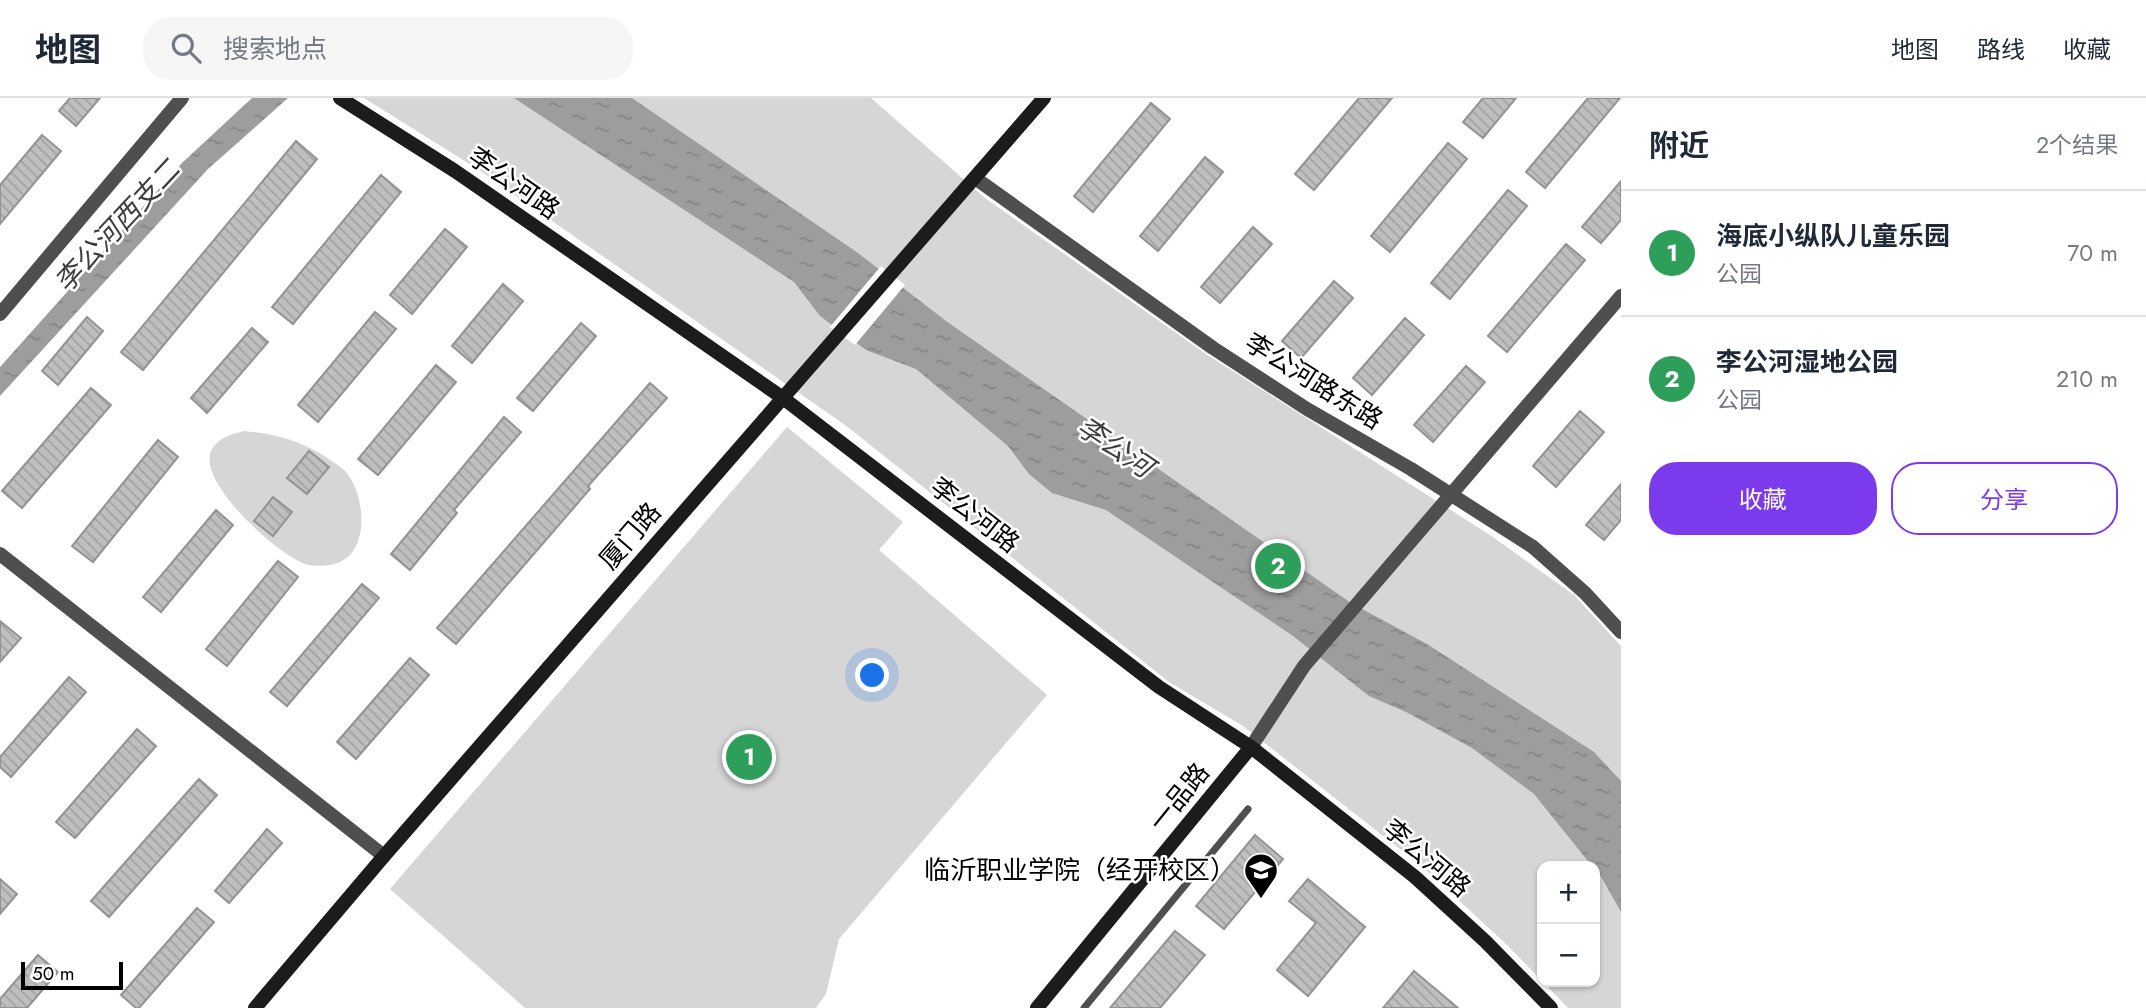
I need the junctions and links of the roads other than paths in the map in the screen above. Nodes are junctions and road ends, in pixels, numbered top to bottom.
1 (182, 98) edge
2 (340, 98) edge
3 (1044, 98) edge
4 (975, 178) junction
5 (1621, 296) edge
6 (0, 314) edge
7 (783, 398) junction
8 (1451, 495) junction
9 (0, 554) edge
10 (1621, 632) edge
11 (1251, 747) junction
12 (1248, 809) dead end
13 (384, 856) junction
14 (255, 1008) edge
15 (1037, 1008) edge
16 (1084, 1008) edge
17 (1551, 1008) edge

1 - 6 street
2 - 7 street, 李公河路
3 - 4 street, 厦门路
4 - 7 street, 厦门路
4 - 8 street, 李公河路东路
5 - 8 street
7 - 11 street, 李公河路
7 - 13 street, 厦门路
8 - 10 street, 李公河路东路
8 - 11 street
9 - 13 street
11 - 15 street, 一品路
11 - 17 street, 李公河路
12 - 16 lane
13 - 14 street, 厦门路

